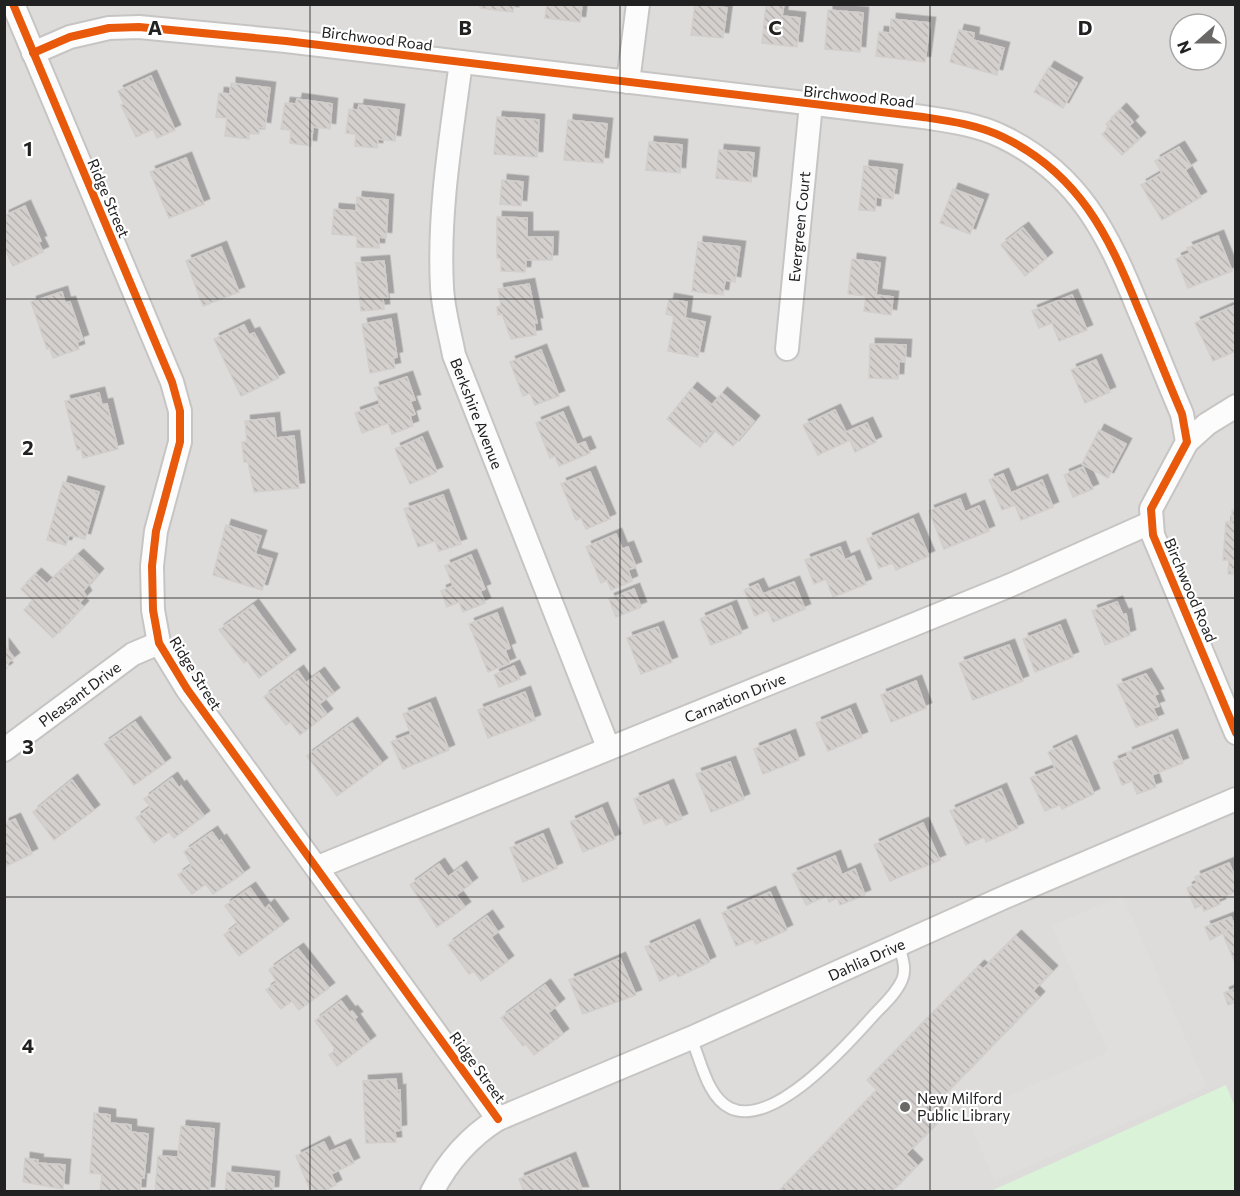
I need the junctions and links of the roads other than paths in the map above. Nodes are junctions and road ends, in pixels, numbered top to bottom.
1 (14, 4) edge
2 (638, 4) edge
3 (33, 53) junction
4 (461, 62) junction
5 (628, 82) junction
6 (811, 104) junction
7 (787, 349) dead end
8 (1236, 406) edge
9 (1187, 442) junction
10 (1150, 523) junction
11 (159, 643) junction
12 (1227, 687) edge
13 (1236, 733) edge
14 (608, 747) junction
15 (4, 750) edge
16 (1236, 800) edge
17 (318, 867) junction
18 (899, 945) junction
19 (691, 1038) junction
20 (498, 1119) junction
21 (432, 1191) edge

1 - 3 street, Ridge Street
2 - 5 street
3 - 4 street, Birchwood Road
3 - 11 street, Ridge Street
4 - 5 street, Birchwood Road
4 - 14 street, Berkshire Avenue
5 - 6 street, Birchwood Road
6 - 7 street, Evergreen Court
6 - 9 street, Birchwood Road
8 - 9 street
9 - 10 street, Birchwood Road
10 - 12 street, Birchwood Road
10 - 14 street, Carnation Drive
11 - 15 street, Pleasant Drive
11 - 17 street, Ridge Street
12 - 13 street, Birchwood Road
14 - 17 street, Carnation Drive
16 - 18 street, Dahlia Drive
17 - 20 street, Ridge Street
18 - 19 street, Dahlia Drive
18 - 19 lane
19 - 20 street, Dahlia Drive
20 - 21 street, Ridge Street

